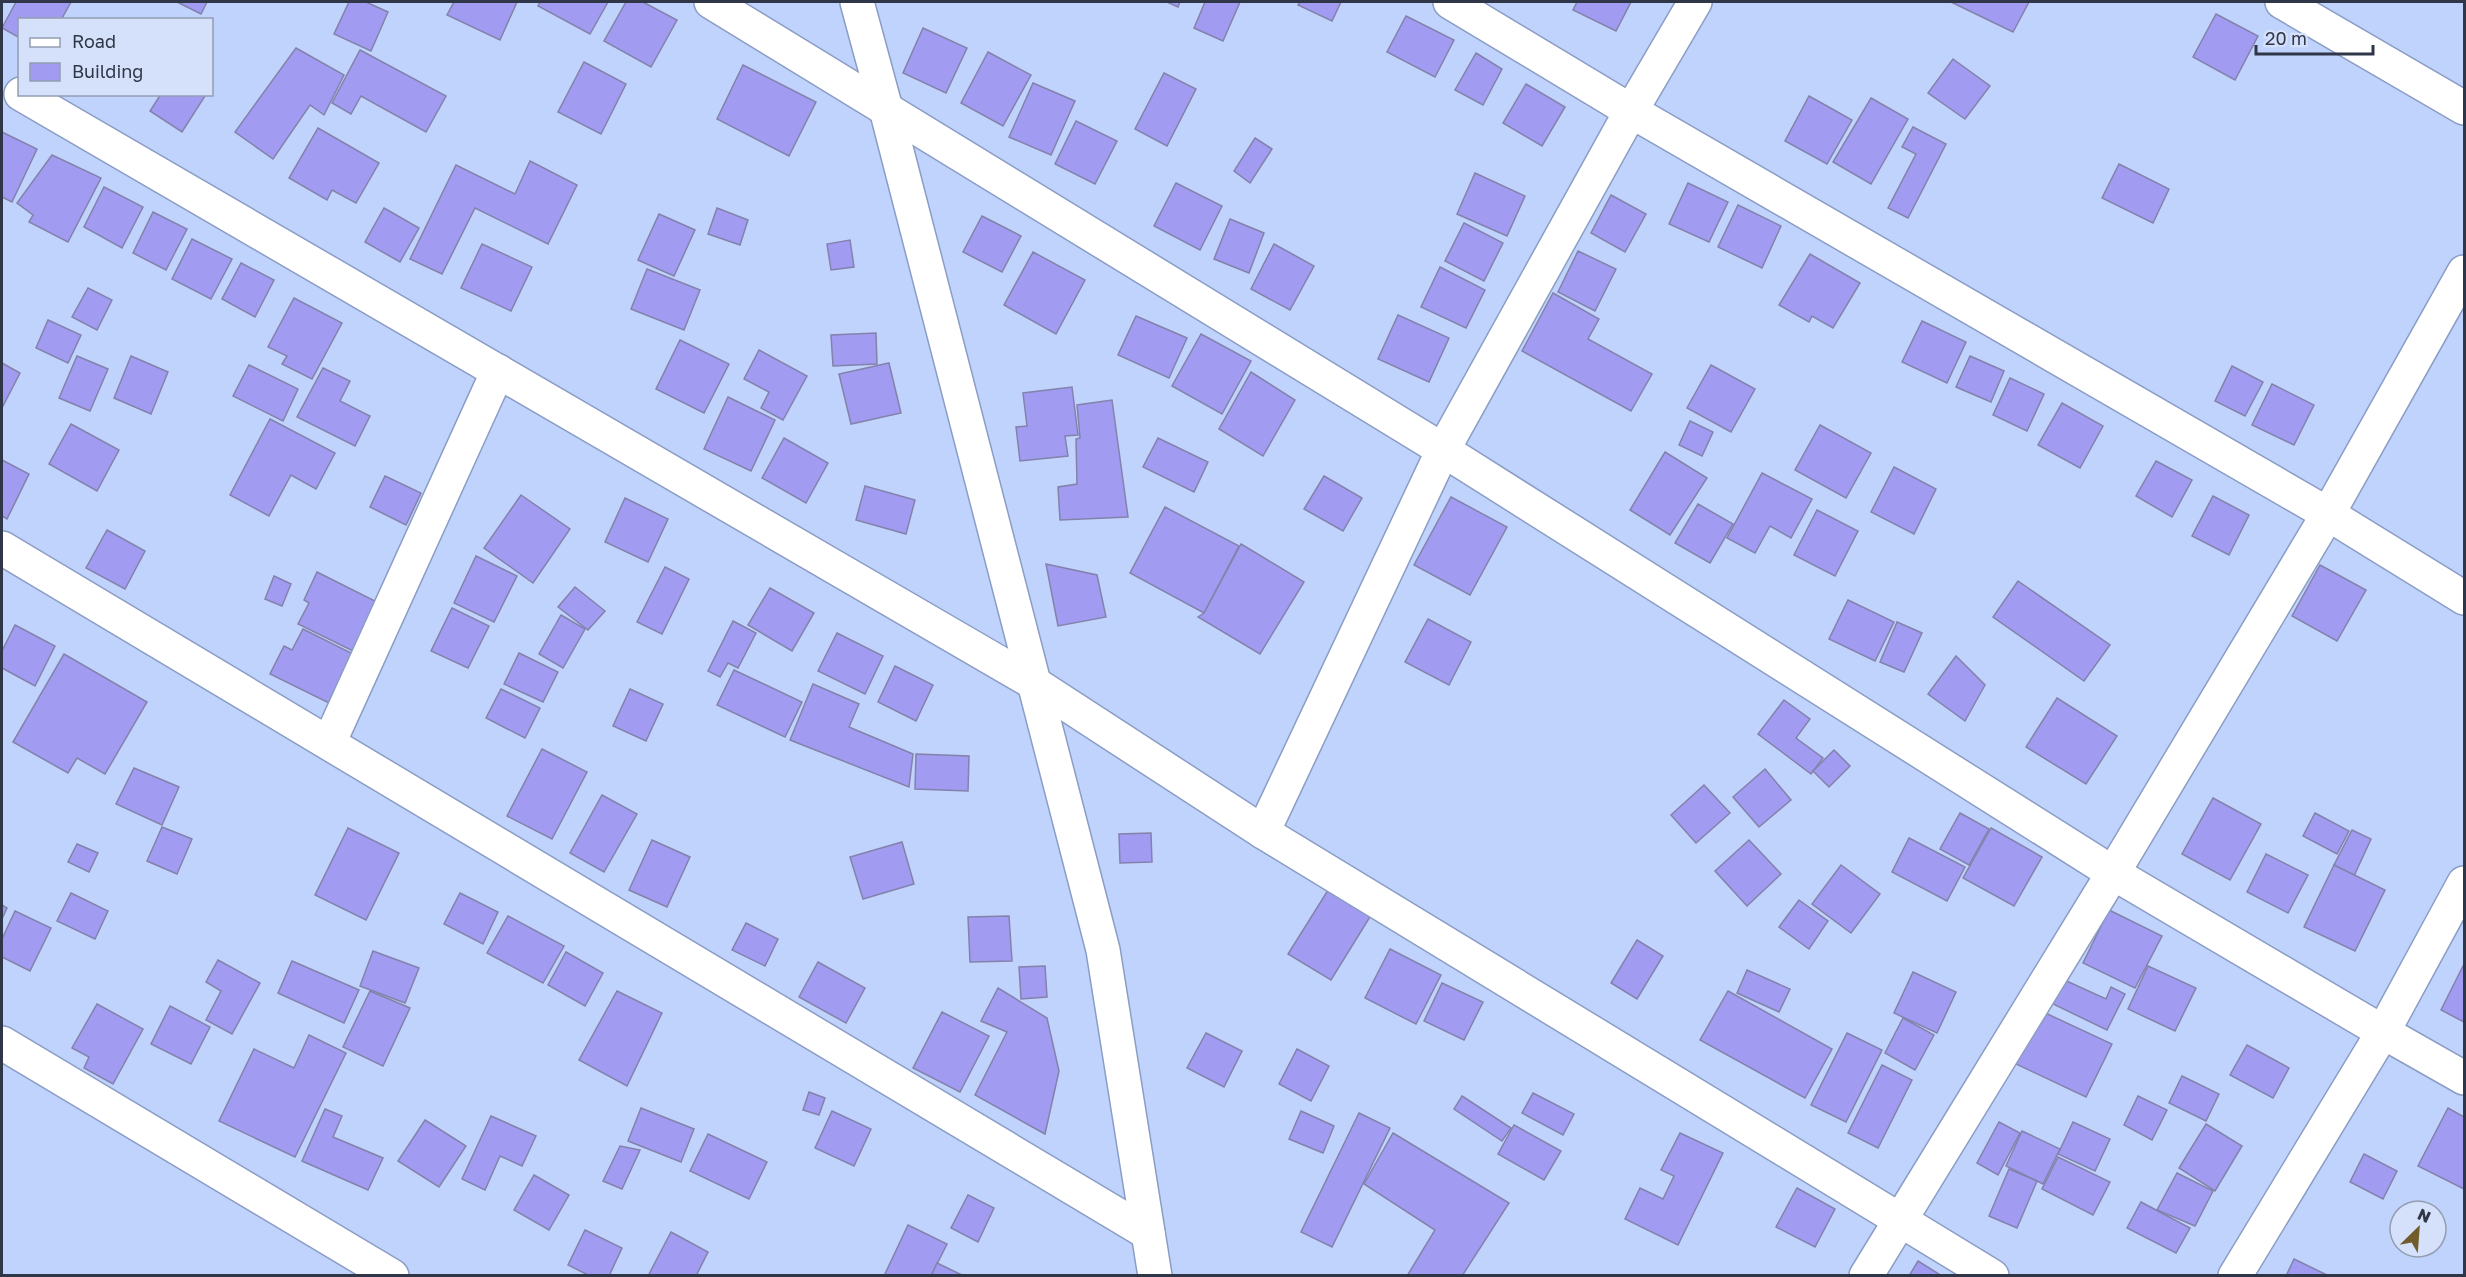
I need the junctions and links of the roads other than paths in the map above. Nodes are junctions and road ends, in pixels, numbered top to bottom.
1 (711, 2) edge
2 (856, 2) edge
3 (1450, 2) edge
4 (1695, 2) edge
5 (2282, 2) edge
6 (2, 83) edge
7 (18, 93) edge
8 (23, 96) edge
9 (2464, 108) edge
10 (886, 109) junction
11 (1631, 111) junction
12 (2464, 272) edge
13 (498, 371) junction
14 (1443, 450) junction
15 (2328, 514) junction
16 (2, 548) edge
17 (2464, 598) edge
18 (1034, 683) junction
19 (329, 743) junction
20 (1263, 832) junction
21 (2113, 873) junction
22 (2464, 883) edge
23 (2383, 1032) junction
24 (2, 1043) edge
25 (2464, 1078) edge
26 (1900, 1222) junction
27 (1148, 1233) junction
28 (392, 1275) edge
29 (1155, 1275) edge
30 (1866, 1275) edge
31 (1992, 1275) edge
32 (2235, 1275) edge

1 - 10 street
2 - 10 street
3 - 11 street
4 - 11 street
5 - 9 street
6 - 7 street
8 - 13 street
10 - 14 street
10 - 18 street
11 - 14 street
11 - 15 street
12 - 15 street
13 - 18 street
13 - 19 street
14 - 20 street
14 - 21 street
15 - 17 street
15 - 21 street
16 - 19 street
18 - 20 street
18 - 27 street
19 - 27 street
20 - 26 street
21 - 23 street
21 - 26 street
22 - 23 street
23 - 25 street
23 - 32 street
24 - 28 street
26 - 30 street
26 - 31 street
27 - 29 street

